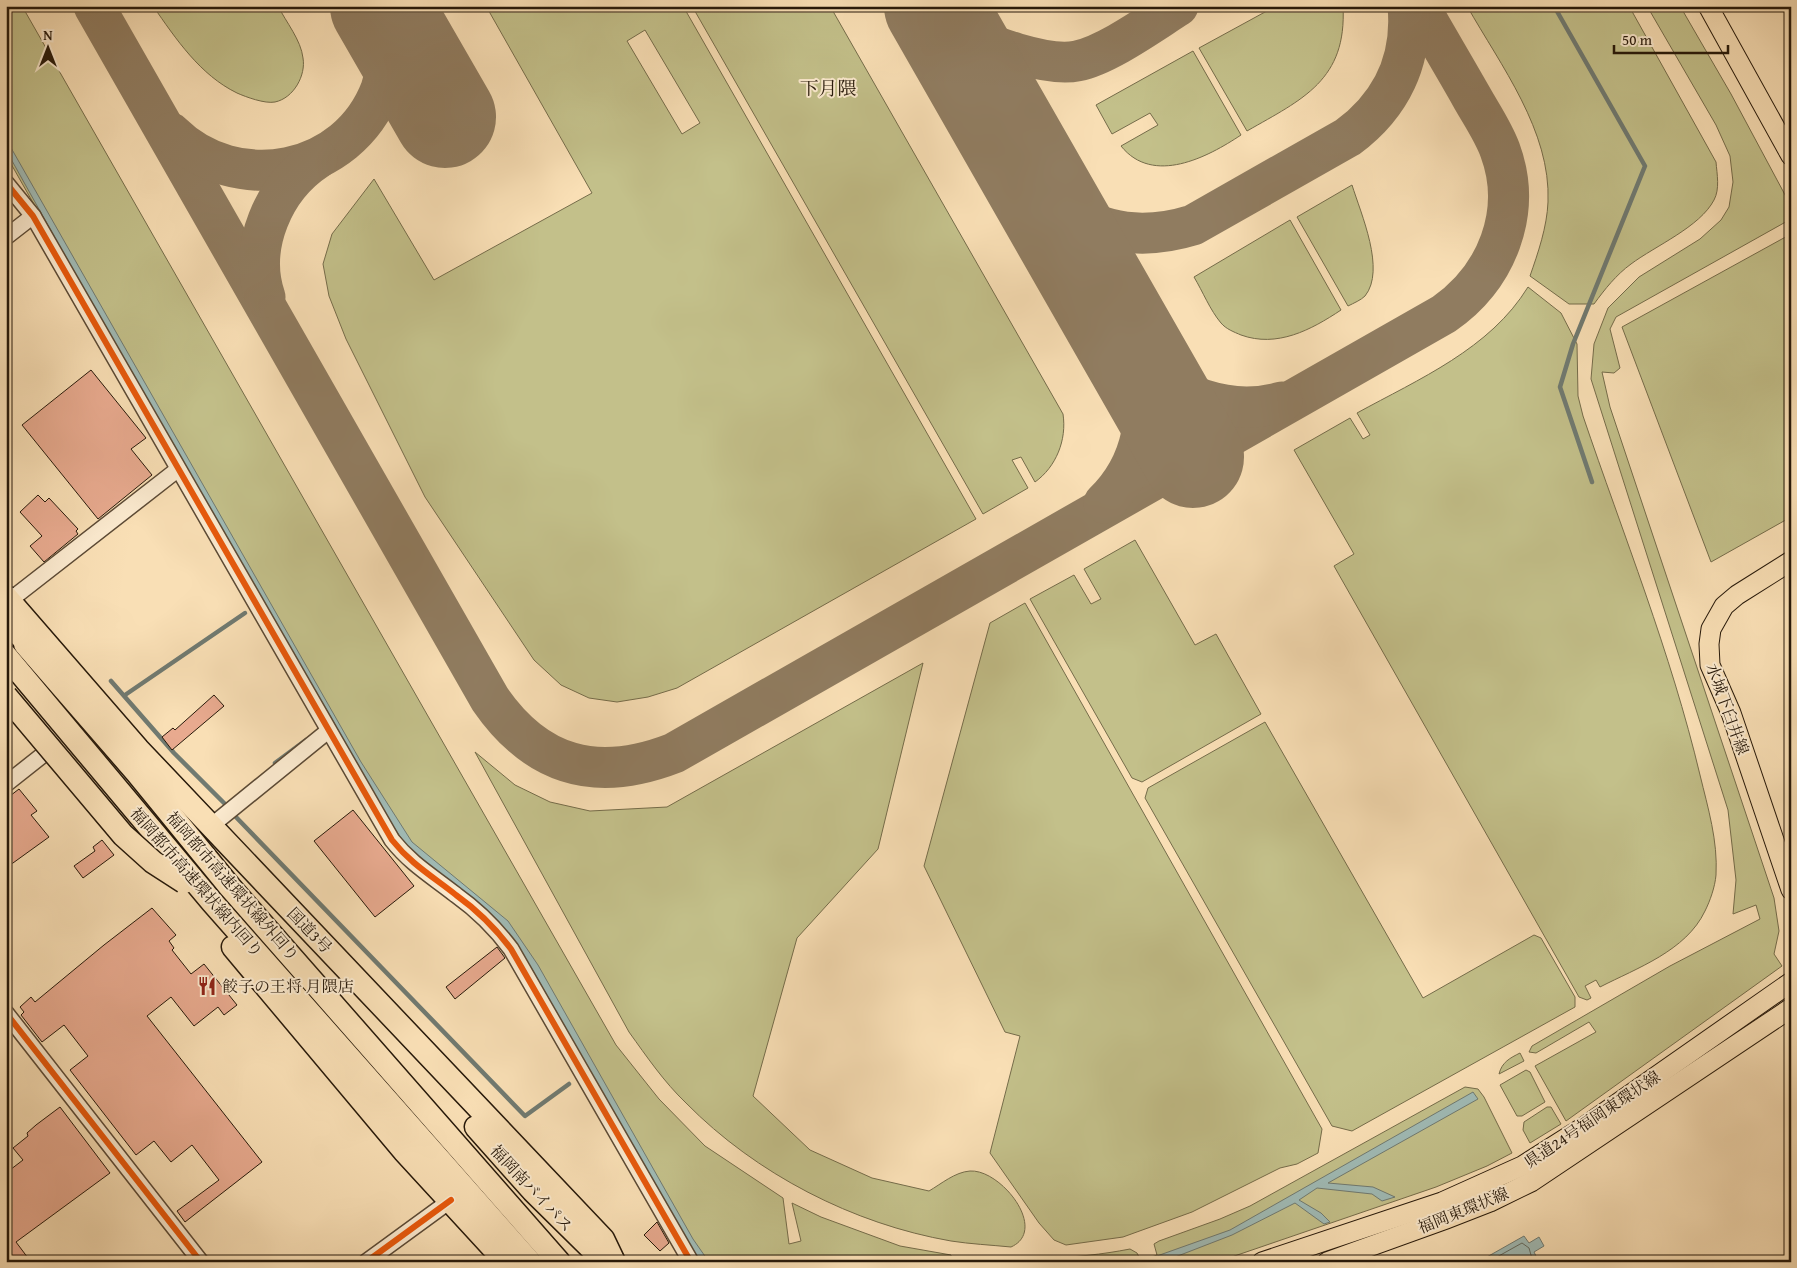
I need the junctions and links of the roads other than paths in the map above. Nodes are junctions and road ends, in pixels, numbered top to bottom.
1 (1708, 6) edge
2 (1791, 156) edge
3 (6, 183) edge
4 (33, 216) junction
5 (6, 237) edge
6 (177, 470) junction
7 (1791, 561) edge
8 (7, 610) edge
9 (6, 656) edge
10 (6, 685) edge
11 (6, 696) edge
12 (328, 731) junction
13 (50, 750) junction
14 (6, 784) edge
15 (211, 826) junction
16 (184, 882) junction
17 (1791, 890) edge
18 (1791, 982) edge
19 (1791, 1008) edge
20 (6, 1013) edge
21 (451, 1200) junction
22 (1329, 1261) edge
23 (201, 1262) edge
24 (366, 1262) edge
25 (506, 1262) edge
26 (520, 1262) edge
27 (530, 1262) edge
28 (559, 1262) edge
29 (604, 1262) edge
30 (614, 1262) edge
31 (690, 1262) edge
32 (1262, 1262) edge

1 - 2 main road
3 - 4 street
4 - 5 street
4 - 6 street
6 - 8 street
6 - 12 street
7 - 17 main road, 水城下臼井線
8 - 15 highway, 国道3号
8 - 28 highway, 福岡都市高速環状線外回り
8 - 29 highway, 福岡南バイパス
9 - 27 highway, 福岡都市高速環状線内回り
10 - 16 highway, bridge
11 - 13 highway
11 - 16 highway, bridge
12 - 15 street
12 - 31 street
13 - 14 street
13 - 21 highway
15 - 30 highway, 国道3号
16 - 26 highway
18 - 32 main road, 県道24号福岡東環状線
19 - 22 main road, 福岡東環状線
20 - 23 street
21 - 24 street
21 - 25 highway

